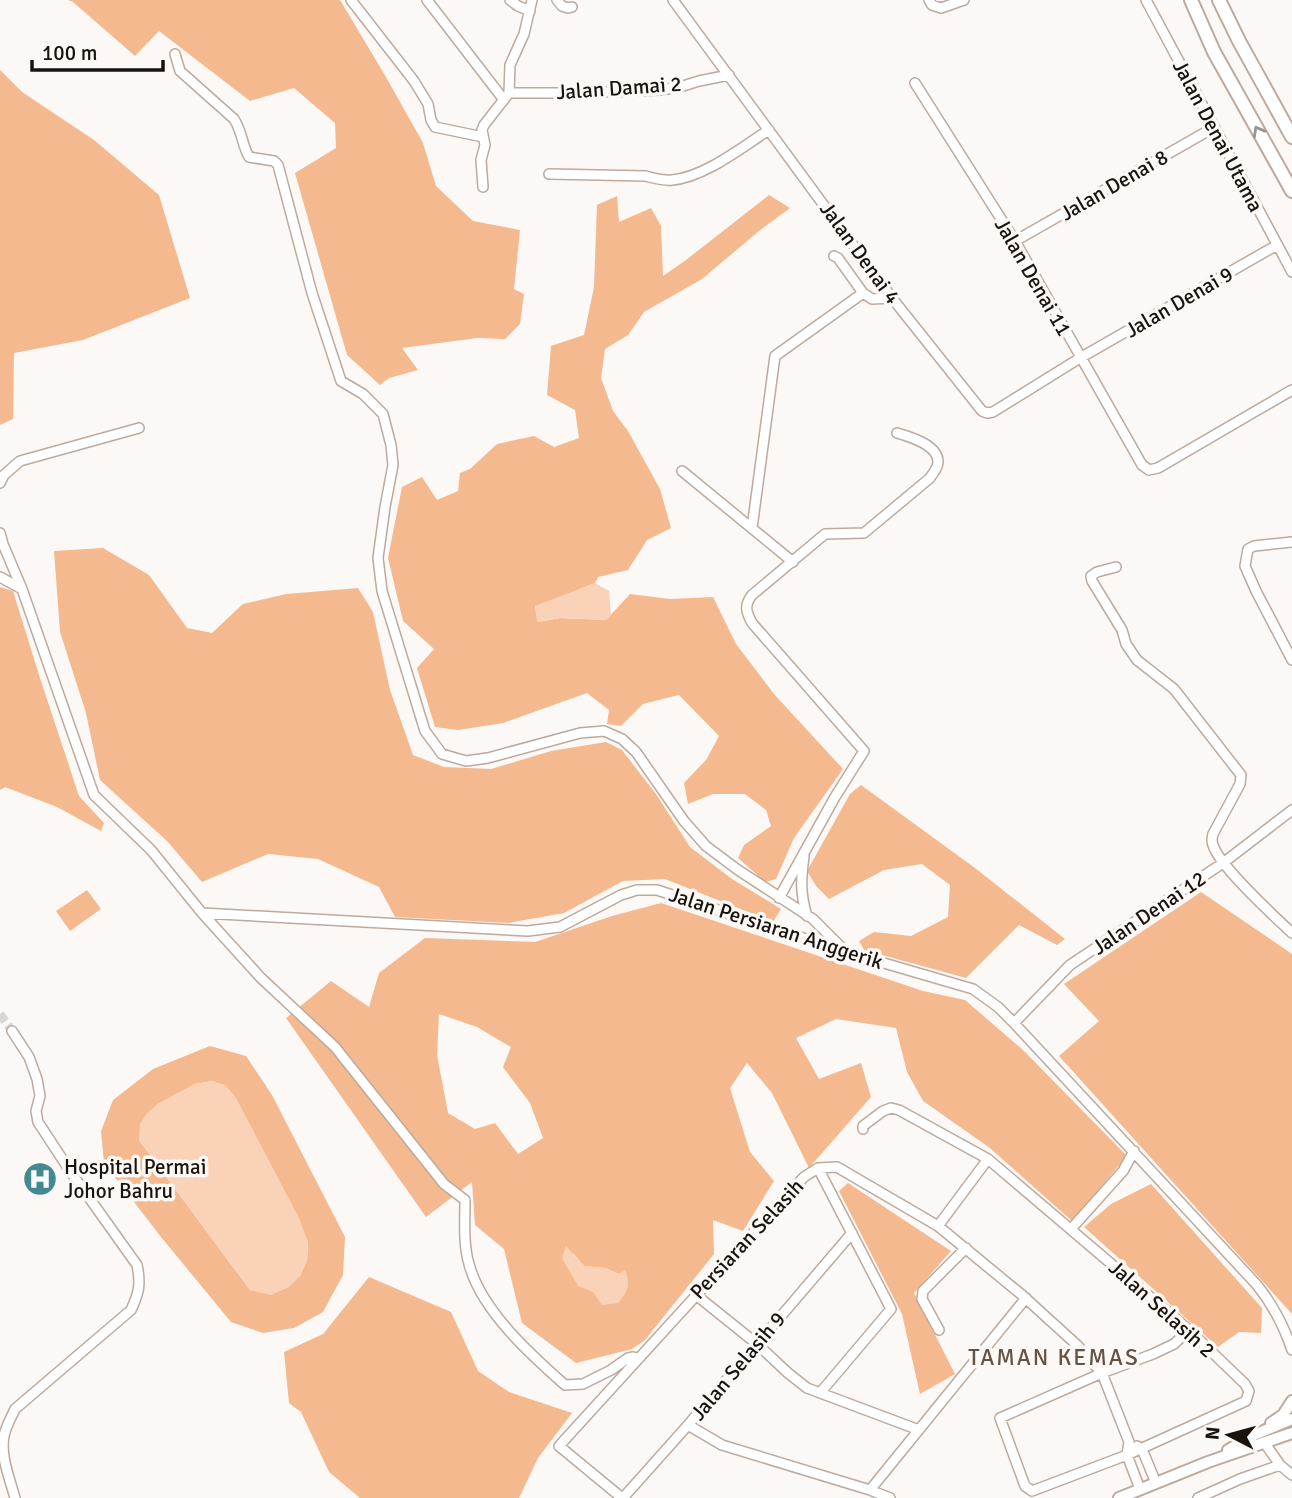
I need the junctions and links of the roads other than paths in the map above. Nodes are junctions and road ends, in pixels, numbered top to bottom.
1 (351, 0) edge
2 (427, 0) edge
3 (510, 0) edge
4 (532, 0) edge
5 (557, 0) edge
6 (673, 0) edge
7 (929, 0) edge
8 (964, 0) edge
9 (1146, 0) edge
10 (1191, 0) edge
11 (1219, 0) edge
12 (572, 7) dead end
13 (530, 11) junction
14 (1239, 41) junction
15 (175, 54) dead end
16 (729, 75) junction
17 (915, 83) dead end
18 (506, 96) junction
19 (1292, 124) edge
20 (1213, 128) junction
21 (769, 130) junction
22 (483, 137) junction
23 (1292, 137) edge
24 (549, 174) dead end
25 (483, 187) dead end
26 (1292, 191) edge
27 (1015, 242) junction
28 (1277, 245) junction
29 (834, 256) dead end
30 (1292, 272) edge
31 (863, 293) junction
32 (892, 298) junction
33 (1080, 358) junction
34 (1292, 390) edge
35 (139, 428) dead end
36 (898, 433) dead end
37 (682, 471) dead end
38 (0, 483) edge
39 (752, 528) junction
40 (0, 533) edge
41 (1292, 542) edge
42 (793, 562) junction
43 (1116, 567) dead end
44 (0, 577) edge
45 (22, 589) junction
46 (1292, 660) edge
47 (1292, 810) edge
48 (805, 851) junction
49 (1223, 863) junction
50 (779, 898) junction
51 (202, 913) junction
52 (807, 916) junction
53 (1292, 933) edge
54 (846, 952) junction
55 (1014, 1023) junction
56 (12, 1031) tunnel mouth
57 (863, 1129) dead end
58 (1134, 1151) junction
59 (988, 1159) junction
60 (818, 1168) junction
61 (937, 1226) junction
62 (1071, 1229) junction
63 (852, 1233) junction
64 (966, 1248) junction
65 (695, 1295) junction
66 (1026, 1298) junction
67 (939, 1330) dead end
68 (1189, 1330) junction
69 (757, 1344) junction
70 (1292, 1350) edge
71 (638, 1358) junction
72 (1102, 1373) junction
73 (820, 1393) junction
74 (1292, 1401) edge
75 (1292, 1419) edge
76 (688, 1425) junction
77 (919, 1430) junction
78 (1292, 1433) edge
79 (1254, 1435) junction
80 (1277, 1439) junction
81 (1129, 1442) junction
82 (1264, 1442) junction
83 (1292, 1442) edge
84 (1142, 1449) junction
85 (1127, 1455) junction
86 (1208, 1462) junction
87 (1280, 1465) junction
88 (1292, 1475) edge
89 (1156, 1483) junction
90 (1140, 1489) junction
91 (870, 1490) junction
92 (15, 1498) edge
93 (623, 1498) edge
94 (890, 1498) edge
95 (1119, 1498) edge
96 (1199, 1498) edge

1 - 22 street
2 - 18 street
3 - 13 street
4 - 13 street
5 - 12 street
6 - 16 street, Jalan Denai 4
7 - 8 street
9 - 20 street, Jalan Denai Utama
26 -> 10 highway
11 - 14 highway
13 - 18 street
14 - 19 highway
14 - 23 highway
15 - 50 street
16 - 18 street, Jalan Damai 2
16 - 21 street, Jalan Denai 4
17 - 27 street, Jalan Denai 11
18 - 22 street
20 - 27 street, Jalan Denai 8
20 - 28 street, Jalan Denai Utama
21 - 24 street
21 - 32 street, Jalan Denai 4
22 - 25 street
27 - 33 street, Jalan Denai 11
28 - 30 street, Jalan Denai Utama
28 - 33 street, Jalan Denai 9
29 - 31 street
31 - 32 street
31 - 39 street
32 - 33 street, Jalan Denai 4
33 - 34 street, Jalan Denai 11
35 - 38 street
36 - 42 street
37 - 39 street
39 - 42 street
40 - 45 street
41 - 46 street
42 - 48 street
43 - 49 street
44 - 45 street
45 - 51 street
47 - 49 street, Jalan Denai 12
48 - 50 street
48 - 52 street
49 - 53 street
49 - 55 street, Jalan Denai 12
50 - 52 street
51 - 54 street, Jalan Persiaran Anggerik
51 - 71 street
52 - 54 street
54 - 55 street, Jalan Persiaran Anggerik
55 - 58 street, Jalan Persiaran Anggerik
56 - 92 street
57 - 59 street, Jalan Selasih 2
58 - 62 street
58 - 70 street, Jalan Persiaran Anggerik
59 - 61 street
59 - 62 street, Jalan Selasih 2
60 - 61 street, Persiaran Selasih
60 - 63 street
60 - 65 street, Persiaran Selasih
61 - 64 street, Persiaran Selasih
62 - 68 street, Jalan Selasih 2
63 - 69 street, Jalan Selasih 9
63 - 73 street
64 - 66 street, Persiaran Selasih
64 - 67 street
65 - 69 street
65 - 71 street, Persiaran Selasih
66 - 72 street, Persiaran Selasih
66 - 77 street
68 - 72 street
68 - 84 street, Jalan Selasih 2
69 - 73 street
69 - 76 street, Jalan Selasih 9
71 - 93 street, Persiaran Selasih
72 - 81 street, Persiaran Selasih
72 - 85 street
73 - 77 street
74 - 79 main road
75 - 79 main road
76 - 91 street
76 - 93 street, Jalan Selasih 9
77 - 91 street
78 - 80 main road
79 - 86 main road
80 - 82 main road
80 - 83 main road
81 - 84 street
81 - 85 street
82 - 86 main road
82 - 87 street
84 - 85 street
84 - 89 street
85 - 90 street
86 - 89 main road
87 - 88 street
87 - 96 street
89 - 90 main road
90 - 95 main road
91 - 94 street

